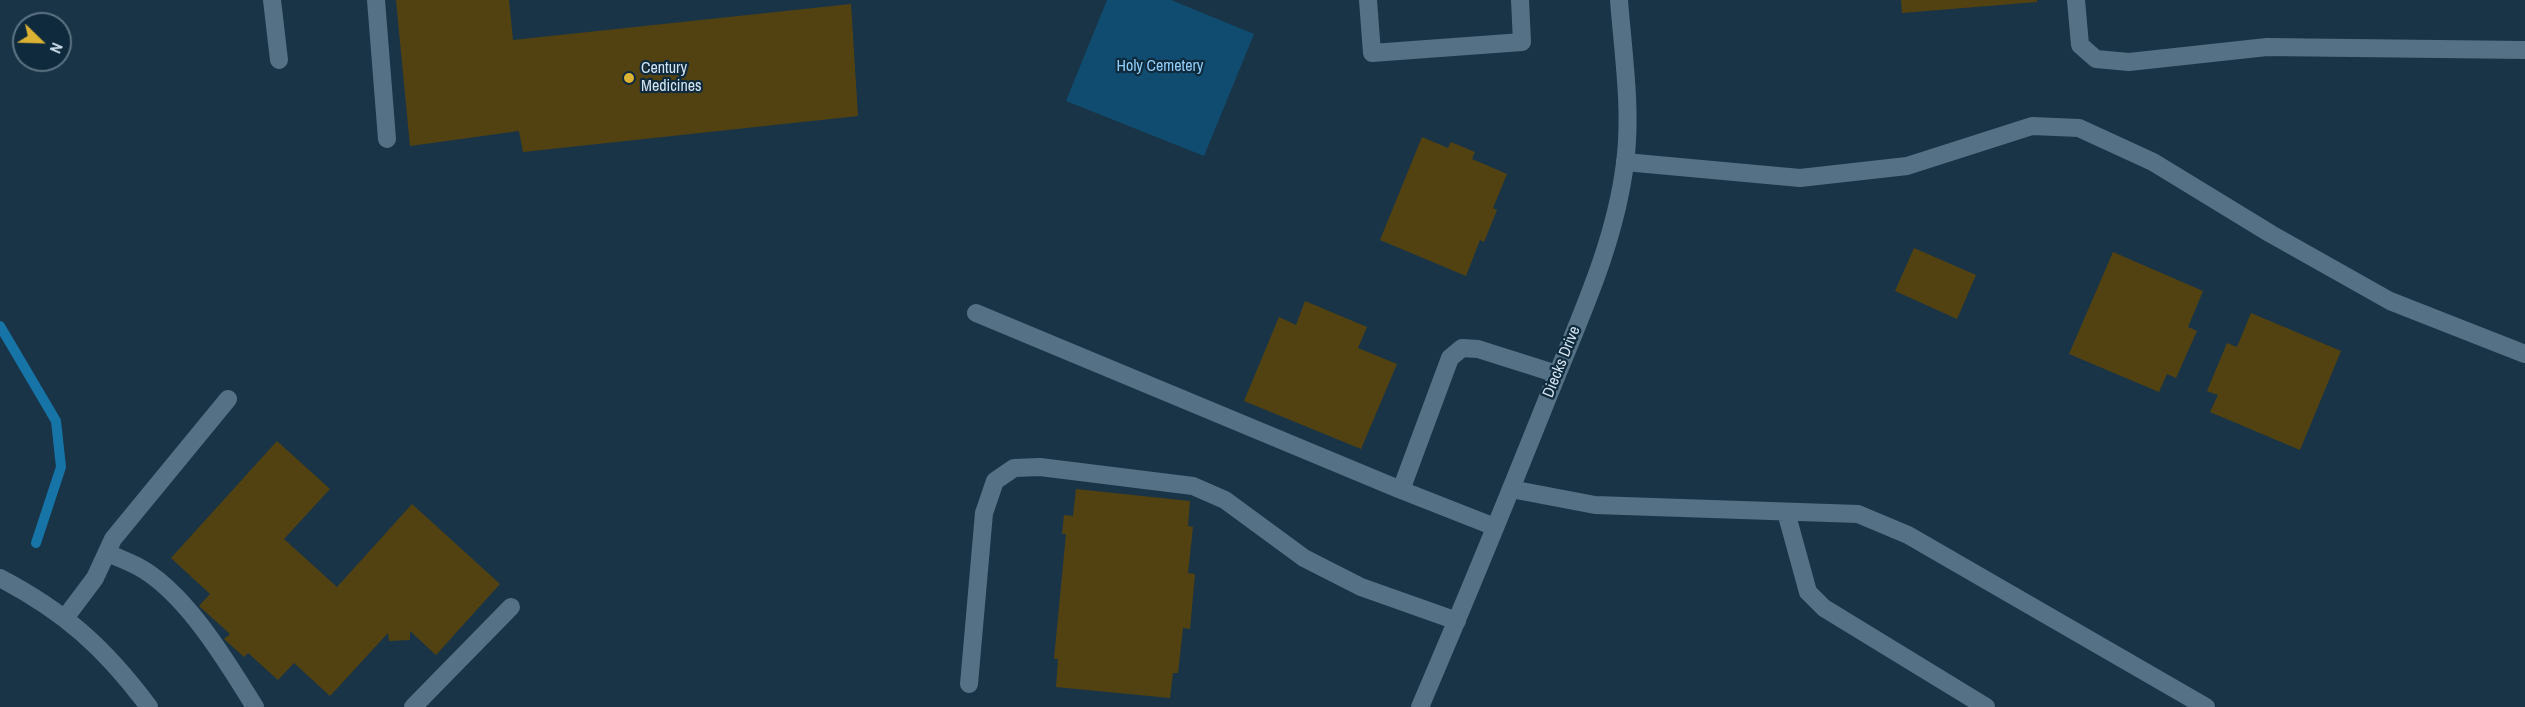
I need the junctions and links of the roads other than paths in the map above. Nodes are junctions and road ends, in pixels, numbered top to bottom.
1 (272, 0) edge
2 (376, 0) edge
3 (1368, 0) edge
4 (1520, 0) edge
5 (1619, 0) edge
6 (2076, 0) edge
7 (2525, 50) edge
8 (279, 60) dead end
9 (387, 139) dead end
10 (1625, 162) junction
11 (976, 313) dead end
12 (2525, 354) edge
13 (1557, 375) junction
14 (228, 399) dead end
15 (1511, 489) junction
16 (1401, 490) junction
17 (1786, 512) junction
18 (1496, 527) junction
19 (107, 553) junction
20 (0, 578) edge
21 (511, 607) dead end
22 (65, 618) junction
23 (1456, 621) junction
24 (969, 684) dead end
25 (149, 707) edge
26 (255, 707) edge
27 (413, 707) edge
28 (1420, 707) edge
29 (1986, 707) edge
30 (2206, 707) edge

1 - 8 street
2 - 9 street
3 - 4 street
5 - 10 street, Diecks Drive
6 - 7 street
10 - 12 street
10 - 13 street, Diecks Drive
11 - 16 street
13 - 15 street, Diecks Drive
13 - 16 street
14 - 19 street
15 - 17 street
15 - 18 street, Diecks Drive
16 - 18 street
17 - 29 street
17 - 30 street
18 - 23 street, Diecks Drive
19 - 22 street
19 - 26 street
20 - 22 street
21 - 27 street
22 - 25 street
23 - 24 street
23 - 28 street, Diecks Drive

